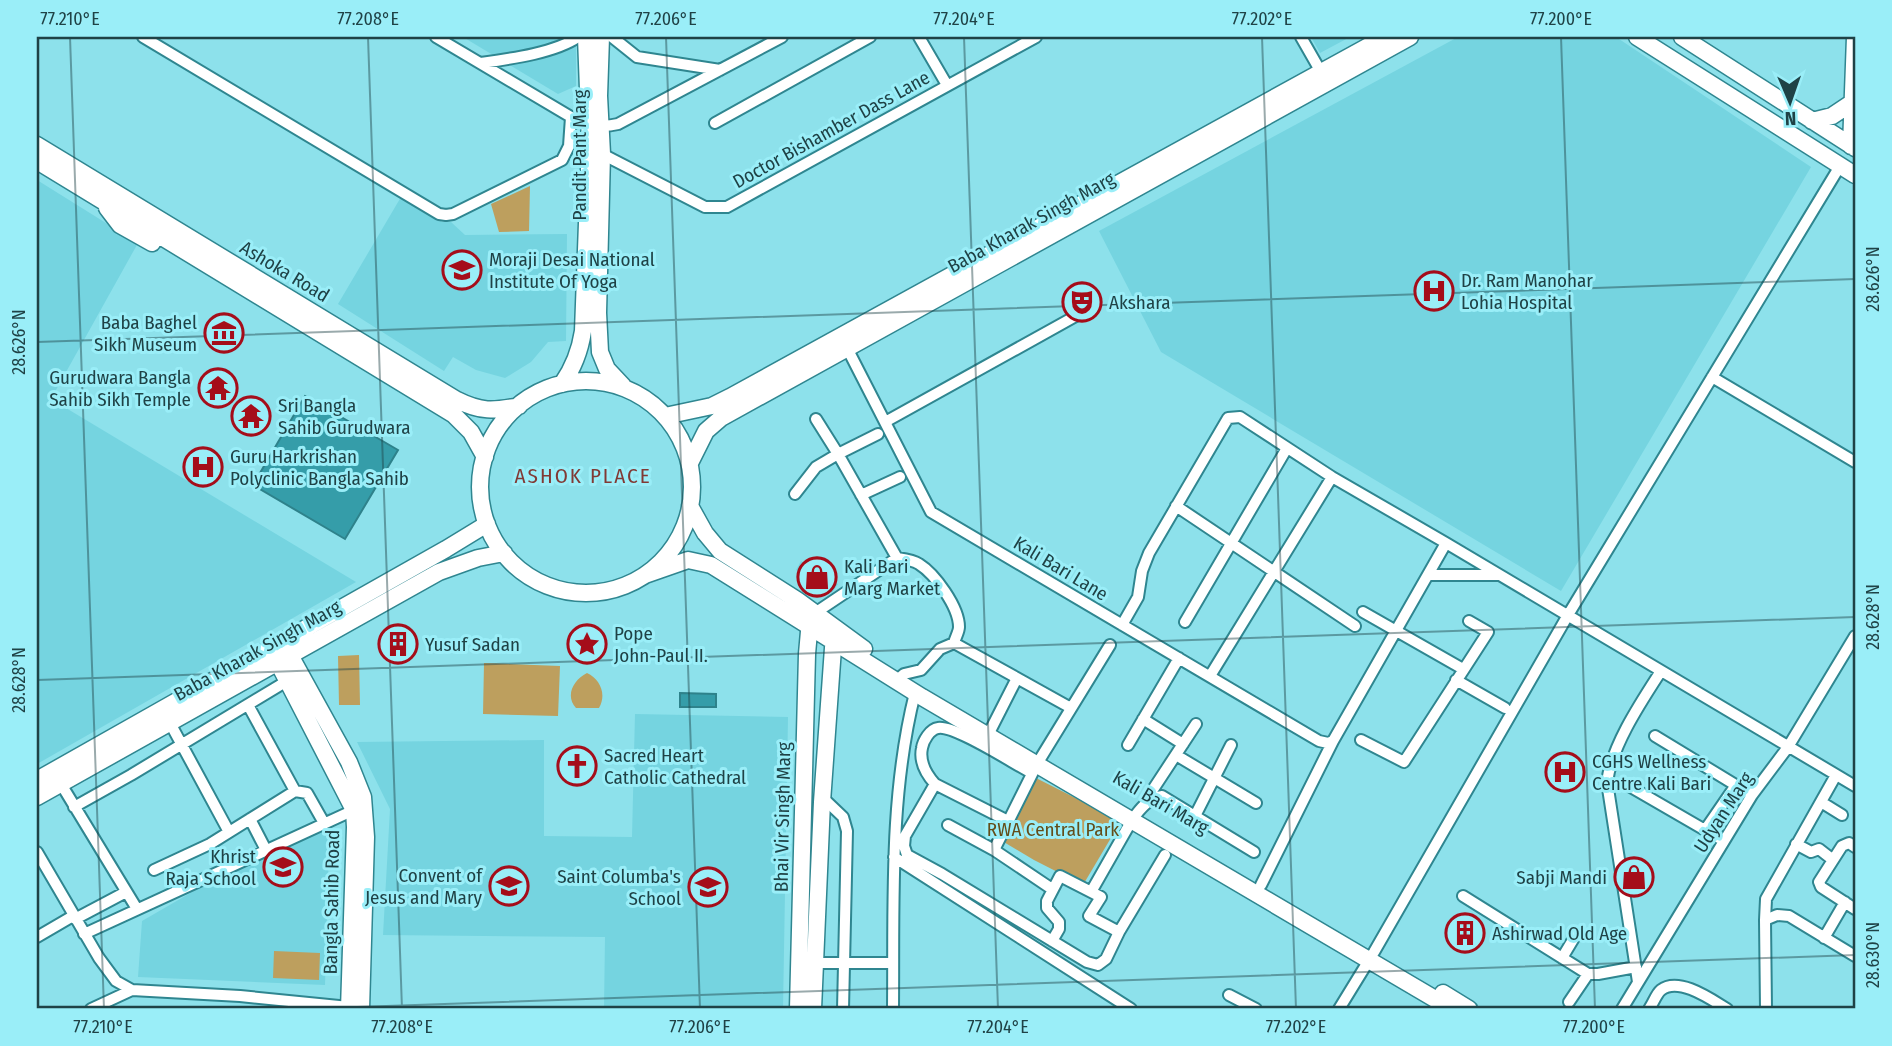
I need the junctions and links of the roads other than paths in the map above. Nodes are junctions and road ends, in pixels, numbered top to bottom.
1 (143, 37) edge
2 (436, 37) edge
3 (578, 37) edge
4 (586, 37) edge
5 (601, 37) edge
6 (612, 37) edge
7 (782, 37) edge
8 (870, 37) edge
9 (919, 37) edge
10 (1036, 37) edge
11 (1301, 37) edge
12 (1385, 37) edge
13 (1410, 37) edge
14 (1637, 37) edge
15 (1682, 37) edge
16 (1855, 37) edge
17 (481, 64) junction
18 (720, 70) junction
19 (1321, 72) junction
20 (947, 85) junction
21 (1853, 102) junction
22 (570, 117) junction
23 (1812, 121) junction
24 (715, 123) dead end
25 (595, 126) junction
26 (37, 145) edge
27 (1853, 147) edge
28 (602, 154) junction
29 (37, 161) edge
30 (1840, 166) junction
31 (1855, 175) edge
32 (1083, 312) dead end
33 (591, 313) junction
34 (847, 348) junction
35 (1712, 377) junction
36 (562, 384) junction
37 (627, 389) junction
38 (519, 406) junction
39 (665, 416) junction
40 (816, 419) dead end
41 (885, 422) junction
42 (878, 434) dead end
43 (1287, 448) junction
44 (838, 454) junction
45 (485, 457) junction
46 (1855, 462) edge
47 (690, 463) junction
48 (900, 477) dead end
49 (1332, 477) junction
50 (794, 494) dead end
51 (862, 495) junction
52 (690, 506) junction
53 (1176, 506) junction
54 (487, 524) junction
55 (1232, 543) junction
56 (1446, 543) junction
57 (504, 553) junction
58 (897, 558) junction
59 (1274, 572) junction
60 (645, 575) junction
61 (1428, 575) junction
62 (1500, 575) junction
63 (1363, 612) dead end
64 (1568, 615) junction
65 (812, 617) junction
66 (1469, 621) dead end
67 (1185, 622) dead end
68 (1122, 625) junction
69 (1355, 626) dead end
70 (1396, 631) junction
71 (834, 635) junction
72 (1855, 636) edge
73 (954, 643) junction
74 (1110, 645) dead end
75 (280, 652) junction
76 (1179, 659) junction
77 (1463, 669) junction
78 (1661, 671) junction
79 (900, 677) junction
80 (1210, 677) junction
81 (1017, 678) junction
82 (1457, 680) junction
83 (282, 684) dead end
84 (915, 692) junction
85 (248, 705) junction
86 (1071, 708) junction
87 (1505, 708) dead end
88 (1143, 719) junction
89 (170, 723) junction
90 (1196, 724) dead end
91 (990, 731) junction
92 (1655, 736) dead end
93 (1361, 740) dead end
94 (1333, 741) junction
95 (182, 744) junction
96 (1183, 744) junction
97 (1128, 745) dead end
98 (1231, 745) dead end
99 (1788, 747) junction
100 (1176, 755) junction
101 (1037, 765) junction
102 (1836, 775) junction
103 (1214, 779) junction
104 (37, 780) edge
105 (61, 784) junction
106 (935, 784) junction
107 (1736, 785) junction
108 (1629, 786) dead end
109 (1855, 786) edge
110 (1154, 788) dead end
111 (295, 791) junction
112 (1752, 795) junction
113 (37, 797) edge
114 (822, 797) junction
115 (1821, 802) junction
116 (1256, 803) dead end
117 (74, 807) junction
118 (354, 810) junction
119 (1842, 815) dead end
120 (1195, 816) junction
121 (1135, 817) junction
122 (250, 819) junction
123 (1008, 821) junction
124 (324, 823) junction
125 (948, 824) dead end
126 (1705, 830) junction
127 (229, 832) junction
128 (1724, 841) junction
129 (1796, 844) junction
130 (1855, 847) edge
131 (266, 850) junction
132 (994, 850) junction
133 (37, 852) edge
134 (1254, 852) dead end
135 (1165, 855) dead end
136 (894, 857) junction
137 (1833, 859) junction
138 (154, 870) dead end
139 (1261, 885) junction
140 (1052, 889) junction
141 (126, 892) junction
142 (1091, 892) junction
143 (1463, 896) dead end
144 (1844, 902) junction
145 (137, 909) junction
146 (1855, 909) edge
147 (74, 918) junction
148 (1765, 920) junction
149 (1119, 932) junction
150 (1577, 933) dead end
151 (84, 934) junction
152 (37, 937) edge
153 (1824, 938) junction
154 (1052, 941) junction
155 (1372, 956) junction
156 (1855, 956) edge
157 (1562, 958) junction
158 (815, 963) junction
159 (844, 963) junction
160 (893, 963) junction
161 (1636, 967) junction
162 (1588, 974) junction
163 (1639, 982) junction
164 (132, 990) junction
165 (1230, 995) dead end
166 (240, 996) junction
167 (1569, 1002) dead end
168 (1341, 1006) edge
169 (353, 1008) edge
170 (1454, 1008) edge
171 (92, 1009) edge
172 (239, 1009) edge
173 (798, 1009) edge
174 (813, 1009) edge
175 (843, 1009) edge
176 (893, 1009) edge
177 (1131, 1009) edge
178 (1256, 1009) edge
179 (1355, 1009) edge
180 (1622, 1009) edge
181 (1649, 1009) edge
182 (1727, 1009) edge
183 (1766, 1009) edge

1 - 22 street
2 - 17 street
3 - 17 street
4 - 25 main road, Pandit Pant Marg
5 - 25 main road, Pandit Pant Marg
6 - 18 street
7 - 18 street
8 - 24 street
9 - 20 street
10 - 20 street, Doctor Bishamber Dass Lane
11 - 19 street
12 - 19 main road, Baba Kharak Singh Marg
13 - 34 main road, Baba Kharak Singh Marg
14 - 30 main road
15 - 23 main road
16 - 21 main road
17 - 22 street
18 - 25 street
19 - 39 main road, Baba Kharak Singh Marg
20 - 28 street, Doctor Bishamber Dass Lane
21 - 23 main road
21 - 27 main road
22 - 25 street
23 - 27 main road
25 - 28 main road, Pandit Pant Marg
25 - 33 main road, Pandit Pant Marg
26 - 38 main road, Ashoka Road
28 - 33 main road, Pandit Pant Marg
29 - 45 main road, Ashoka Road
30 - 31 main road
30 - 35 street
32 - 41 street
33 - 36 main road, Pandit Pant Marg
33 - 37 main road, Pandit Pant Marg
34 - 41 street, Kali Bari Lane
34 - 47 main road, Baba Kharak Singh Marg
35 - 46 street
35 - 64 street
36 - 37 main road
36 - 38 main road
37 - 39 main road
38 - 45 main road
39 - 47 main road
40 - 44 street
41 - 68 street, Kali Bari Lane
42 - 44 street
43 - 49 street
43 - 53 street
43 - 55 street
44 - 50 street
44 - 51 street
45 - 54 main road
47 - 52 main road
48 - 51 street
49 - 56 street
49 - 59 street
51 - 58 street
52 - 60 main road
52 - 65 main road
53 - 55 street
53 - 68 street
54 - 57 main road
54 - 75 main road, Baba Kharak Singh Marg
55 - 59 street
55 - 67 street
56 - 61 street
56 - 62 street
57 - 60 main road
57 - 75 main road, Baba Kharak Singh Marg
58 - 65 street
58 - 73 street
59 - 69 street
59 - 80 street
60 - 65 main road
61 - 62 street
61 - 70 street
62 - 64 street
63 - 70 street
64 - 78 street
64 - 155 street
65 - 71 main road, Kali Bari Marg
65 - 173 main road, Bhai Vir Singh Marg
66 - 77 street
68 - 76 street, Kali Bari Lane
70 - 77 street
70 - 94 street
71 - 79 main road, Kali Bari Marg
71 - 114 main road, Bhai Vir Singh Marg
72 - 99 street, Udyan Marg
73 - 79 street
73 - 81 street
74 - 86 street
75 - 89 main road, Baba Kharak Singh Marg
75 - 104 main road, Baba Kharak Singh Marg
75 - 118 main road, Bangla Sahib Road
75 - 169 main road, Bangla Sahib Road
76 - 80 street, Kali Bari Lane
76 - 88 street
77 - 82 street
78 - 99 street
78 - 161 street
79 - 84 main road, Kali Bari Marg
79 - 91 main road, Kali Bari Marg
80 - 94 street, Kali Bari Lane
81 - 86 street
81 - 91 street
82 - 87 street
82 - 93 street
83 - 85 street
84 - 91 main road, Kali Bari Marg
84 - 136 street
85 - 95 street
85 - 111 street
86 - 101 street
88 - 96 street
88 - 97 street
89 - 95 street
89 - 105 main road, Baba Kharak Singh Marg
90 - 96 street
91 - 101 main road, Kali Bari Marg
92 - 107 street
94 - 139 street
95 - 117 street
95 - 127 street
96 - 100 street
98 - 103 street
99 - 102 street
99 - 112 street, Udyan Marg
100 - 103 street
100 - 110 street
101 - 106 street
101 - 121 main road, Kali Bari Marg
101 - 123 street
102 - 109 street
102 - 115 street
103 - 116 street
103 - 120 street
105 - 113 main road, Baba Kharak Singh Marg
105 - 117 street
106 - 123 street
106 - 154 street
107 - 112 street
107 - 126 street
108 - 126 street
111 - 122 street
111 - 124 street
112 - 128 street, Udyan Marg
114 - 158 main road, Bhai Vir Singh Marg
114 - 159 street
115 - 119 street
115 - 129 street
117 - 141 street
118 - 124 street
118 - 169 main road, Bangla Sahib Road
120 - 121 street
120 - 134 street
121 - 139 main road, Kali Bari Marg
121 - 142 street
121 - 155 main road, Kali Bari Marg
122 - 127 street
122 - 131 street
123 - 132 street
124 - 131 street
125 - 132 street
126 - 128 street
127 - 138 street
128 - 163 street, Udyan Marg
129 - 137 street
129 - 148 street
130 - 137 street
131 - 145 street
132 - 140 street
133 - 147 street
135 - 149 street
136 - 160 street
136 - 177 street
137 - 144 street
139 - 155 main road, Kali Bari Marg
140 - 142 street
140 - 154 street
141 - 145 street
141 - 147 street
142 - 149 street
143 - 157 street
144 - 146 street
144 - 153 street
145 - 151 street
147 - 151 street
147 - 152 street
148 - 153 street
148 - 183 street
149 - 154 street
150 - 157 street
151 - 164 street
153 - 156 street
155 - 168 street
155 - 170 main road, Kali Bari Marg
157 - 162 street
158 - 159 street
158 - 174 main road, Bhai Vir Singh Marg
159 - 160 street
159 - 175 street
160 - 176 street
161 - 162 street
161 - 163 street
162 - 167 street
163 - 180 street, Udyan Marg
164 - 166 street
164 - 171 street
165 - 178 street
166 - 169 street
166 - 172 street
168 - 179 street
181 - 182 street

